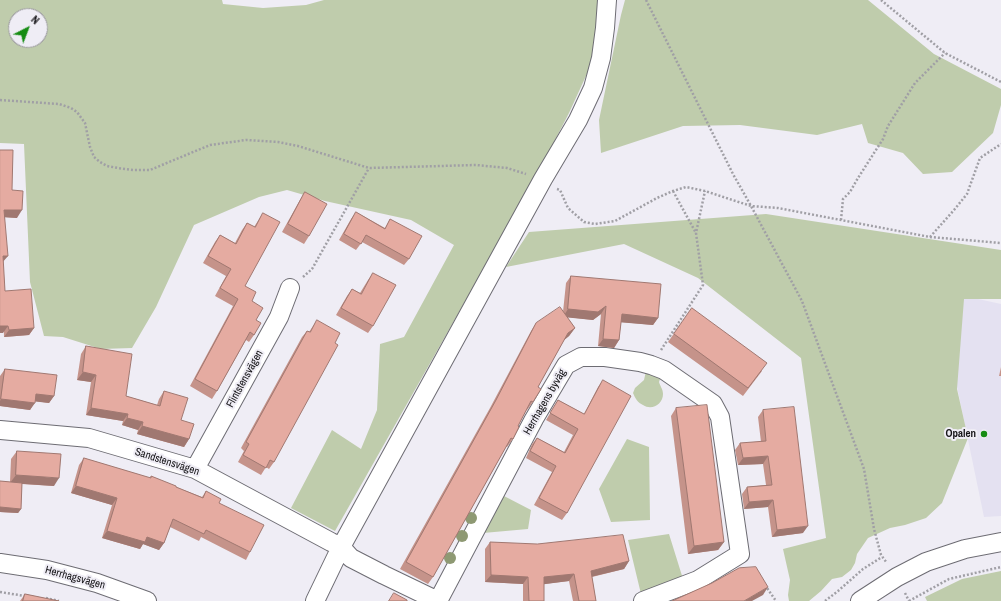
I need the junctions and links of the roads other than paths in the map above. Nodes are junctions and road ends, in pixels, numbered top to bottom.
1 (607, 0) edge
2 (290, 288) road end
3 (0, 430) edge
4 (195, 469) junction
5 (1001, 542) edge
6 (341, 547) junction
7 (0, 563) edge
8 (147, 601) edge
9 (315, 601) edge
10 (438, 601) edge
11 (643, 601) edge
12 (860, 601) edge

1 - 6 street
2 - 4 street, Flintstensvägen
3 - 4 street, Sandstensvägen
4 - 6 street, Sandstensvägen
5 - 12 street
6 - 9 street
6 - 10 street, Herrhagens byväg
7 - 8 street, Herrhagsvägen
10 - 11 street, Herrhagens byväg

